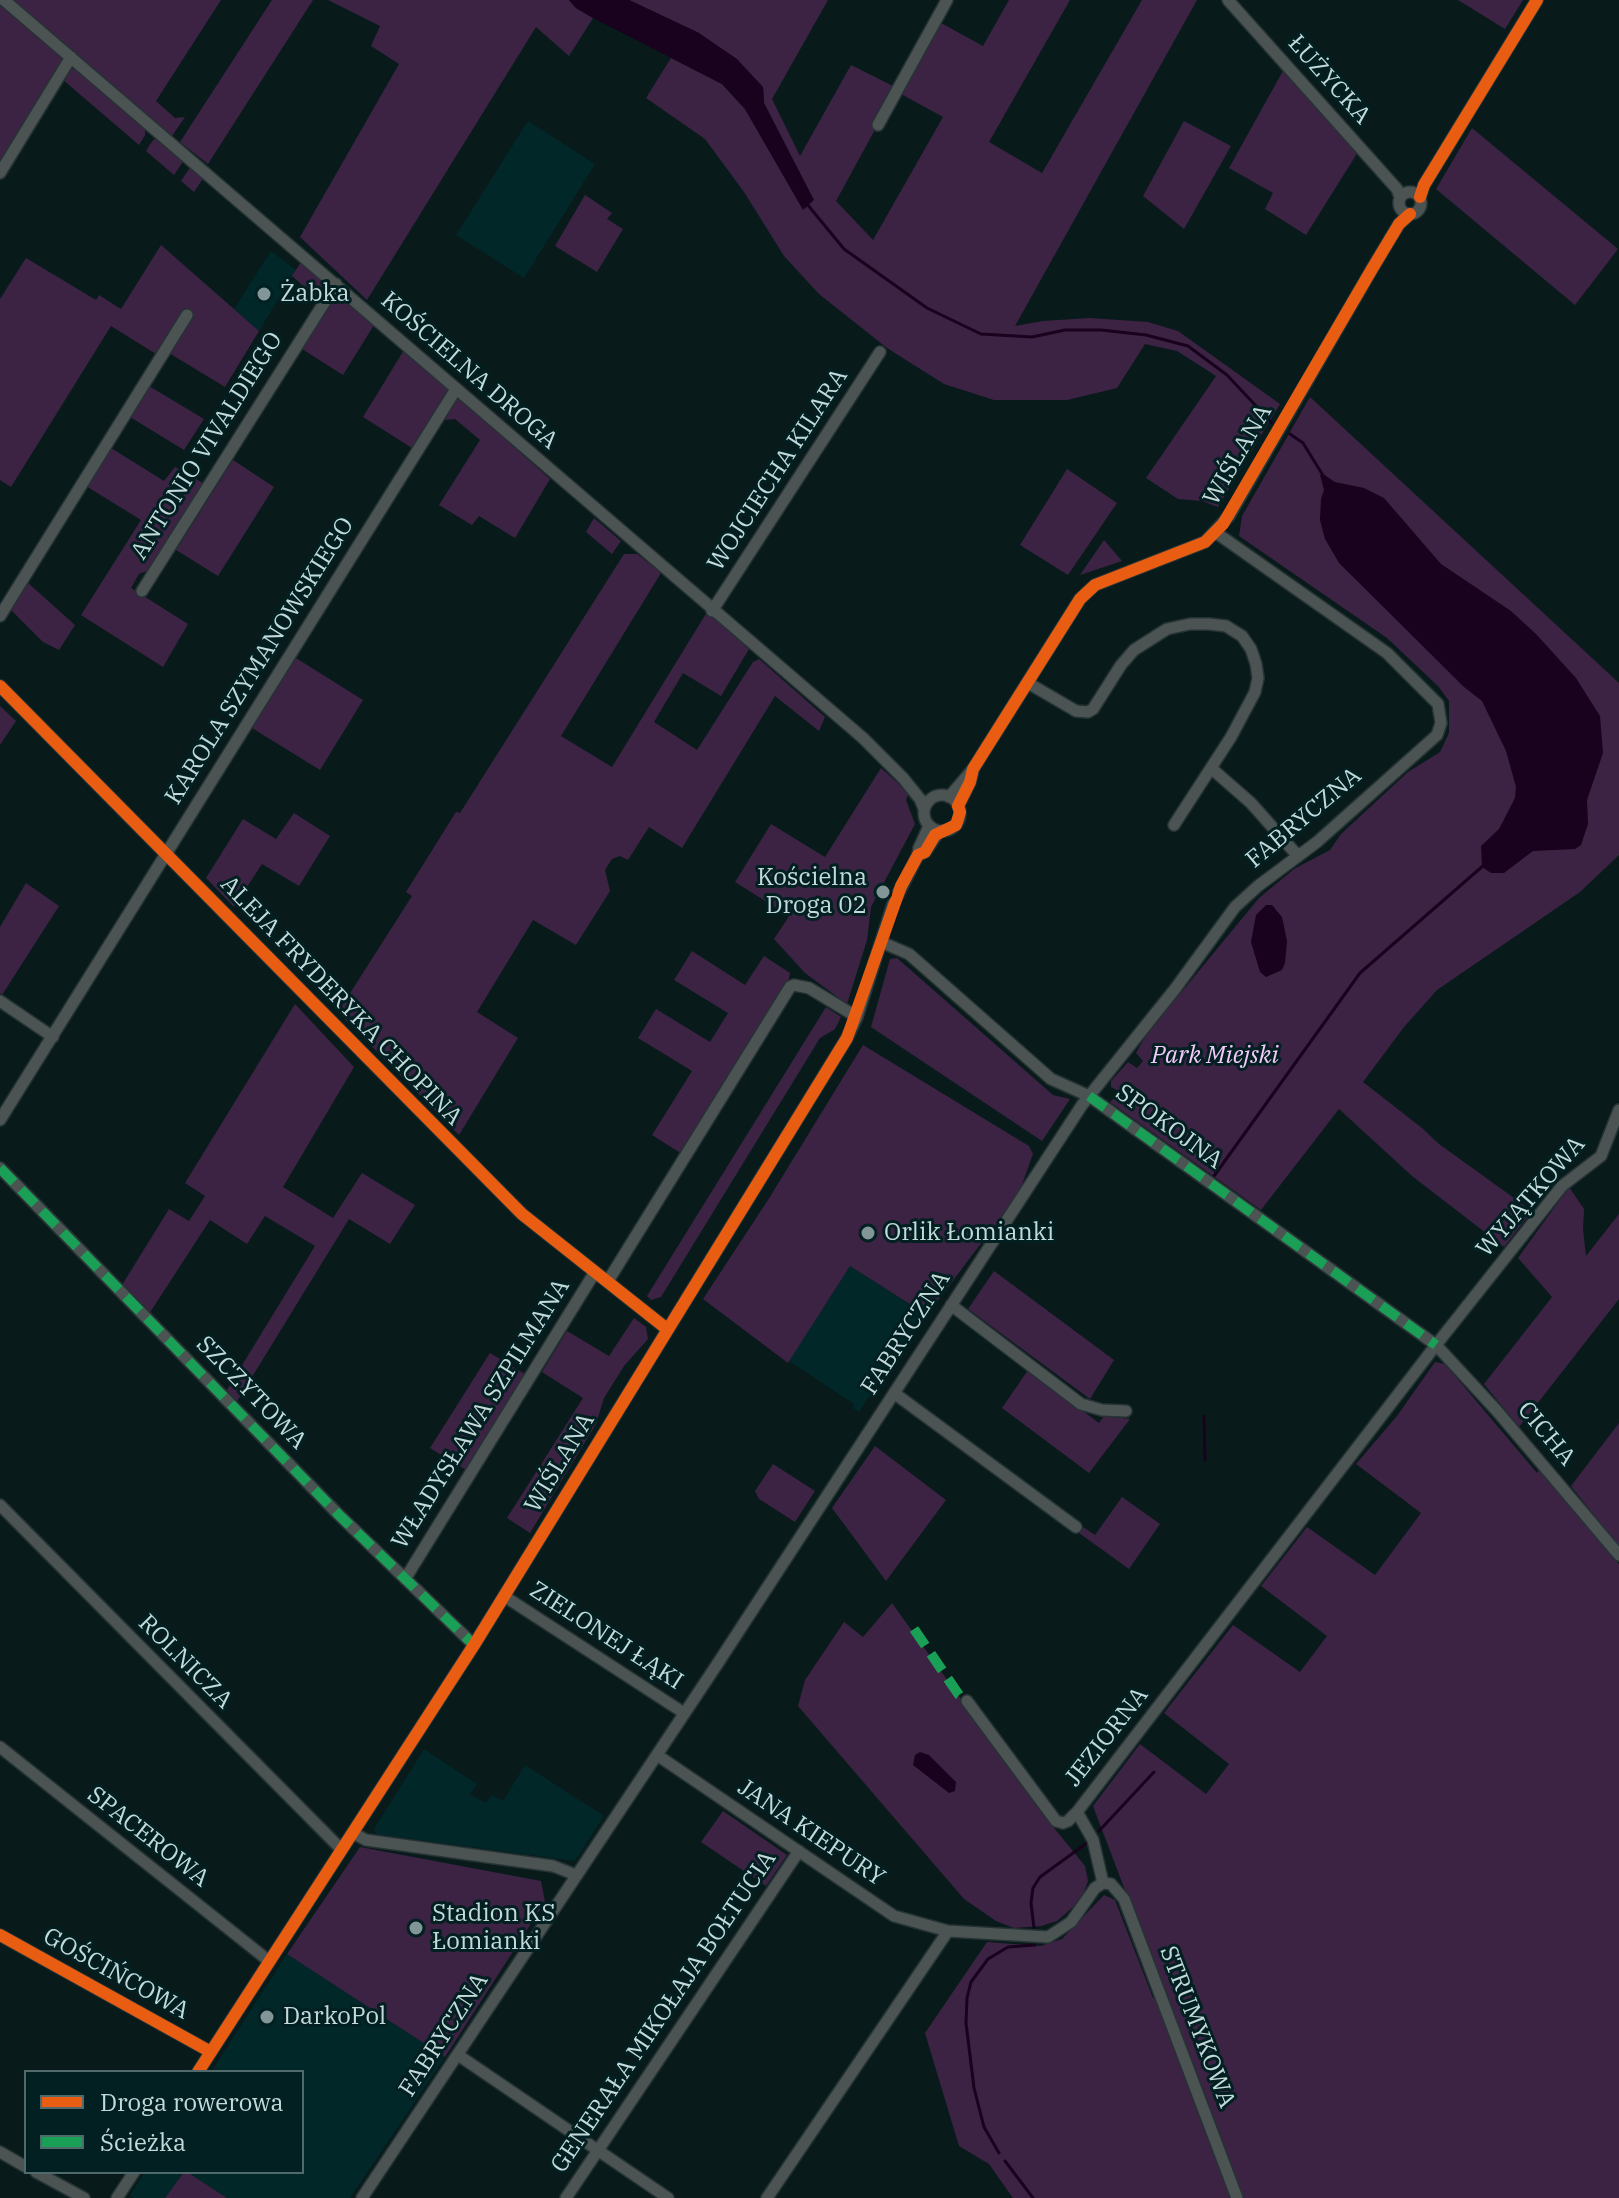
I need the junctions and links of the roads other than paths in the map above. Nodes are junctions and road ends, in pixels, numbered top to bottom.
1 (4, 0) edge
2 (947, 0) edge
3 (1228, 0) edge
4 (1537, 0) edge
5 (71, 57) junction
6 (878, 125) dead end
7 (0, 173) edge
8 (1410, 192) junction
9 (1406, 212) junction
10 (336, 284) junction
11 (187, 315) dead end
12 (880, 352) dead end
13 (456, 389) junction
14 (1215, 532) junction
15 (142, 591) dead end
16 (712, 611) junction
17 (0, 616) edge
18 (1028, 683) junction
19 (0, 686) edge
20 (1211, 768) junction
21 (973, 769) junction
22 (903, 778) junction
23 (936, 796) junction
24 (949, 797) junction
25 (958, 806) junction
26 (924, 809) junction
27 (1174, 825) dead end
28 (934, 829) junction
29 (165, 854) junction
30 (1298, 856) junction
31 (881, 942) junction
32 (0, 1001) edge
33 (857, 1017) junction
34 (53, 1037) junction
35 (1089, 1096) junction
36 (1619, 1110) edge
37 (0, 1120) edge
38 (0, 1168) edge
39 (595, 1272) junction
40 (608, 1281) junction
41 (951, 1305) junction
42 (667, 1329) junction
43 (1436, 1345) junction
44 (894, 1393) junction
45 (1126, 1411) dead end
46 (0, 1505) edge
47 (1076, 1527) dead end
48 (1619, 1555) edge
49 (405, 1579) junction
50 (504, 1596) junction
51 (474, 1645) junction
52 (967, 1701) dead end
53 (684, 1713) junction
54 (0, 1747) edge
55 (657, 1755) junction
56 (1077, 1812) junction
57 (353, 1833) junction
58 (340, 1848) junction
59 (799, 1851) junction
60 (576, 1875) junction
61 (1103, 1883) junction
62 (948, 1931) junction
63 (0, 1935) edge
64 (269, 1961) junction
65 (211, 2052) junction
66 (458, 2055) junction
67 (199, 2070) edge
68 (598, 2150) junction
69 (0, 2152) edge
70 (24, 2166) edge
71 (40, 2174) edge
72 (133, 2174) edge
73 (84, 2198) edge
74 (117, 2198) edge
75 (362, 2198) edge
76 (566, 2198) edge
77 (668, 2198) edge
78 (767, 2198) edge
79 (1237, 2198) edge

1 - 5 street, KOŚCIELNA DROGA
2 - 6 street
3 - 8 street, ŁUŻYCKA
4 - 8 street
5 - 7 street
5 - 10 street, KOŚCIELNA DROGA
8 - 9 street
8 - 9 street
9 - 14 street, WIŚLANA
10 - 13 street, KOŚCIELNA DROGA
10 - 15 street, ANTONIO VIVALDIEGO
11 - 17 street
12 - 16 street, WOJCIECHA KILARA
13 - 16 street, KOŚCIELNA DROGA
13 - 29 street, KAROLA SZYMANOWSKIEGO
14 - 18 street, WIŚLANA
14 - 30 street, FABRYCZNA
16 - 22 street, KOŚCIELNA DROGA
18 - 20 street
18 - 21 street, WIŚLANA
19 - 29 street, ALEJA FRYDERYKA CHOPINA
20 - 27 street
20 - 30 street
21 - 24 street, WIŚLANA
21 - 25 street, WIŚLANA
22 - 23 street, KOŚCIELNA DROGA
22 - 26 street, KOŚCIELNA DROGA
23 - 24 street
23 - 26 street
24 - 25 street
25 - 28 street
26 - 28 street
28 - 31 street, WIŚLANA
29 - 34 street, KAROLA SZYMANOWSKIEGO
29 - 39 street, ALEJA FRYDERYKA CHOPINA
30 - 35 street, FABRYCZNA
31 - 33 street, WIŚLANA
31 - 35 street, SPOKOJNA
32 - 34 street
33 - 40 street, WŁADYSŁAWA SZPILMANA
33 - 42 street, WIŚLANA
34 - 37 street, KAROLA SZYMANOWSKIEGO
35 - 41 street, FABRYCZNA
35 - 43 street, SPOKOJNA
36 - 43 street, WYJĄTKOWA
38 - 49 street, SZCZYTOWA
39 - 40 street, ALEJA FRYDERYKA CHOPINA
39 - 49 street, WŁADYSŁAWA SZPILMANA
40 - 42 street, ALEJA FRYDERYKA CHOPINA
41 - 44 street, FABRYCZNA
41 - 45 street
42 - 50 street, WIŚLANA
43 - 48 street, CICHA
43 - 56 street, JEZIORNA
44 - 47 street
44 - 53 street, FABRYCZNA
46 - 58 street, ROLNICZA
49 - 51 street, SZCZYTOWA
50 - 51 street, WIŚLANA
50 - 53 street, ZIELONEJ ŁĄKI
51 - 57 street, WIŚLANA
52 - 56 street
53 - 55 street, FABRYCZNA
54 - 64 street, SPACEROWA
55 - 59 street, JANA KIEPURY
55 - 60 street, FABRYCZNA
56 - 61 street, JEZIORNA
57 - 58 street, WIŚLANA
57 - 60 street
58 - 64 street, WIŚLANA
59 - 62 street, JANA KIEPURY
59 - 68 street, GENERAŁA MIKOŁAJA BOŁTUCIA
60 - 66 street, FABRYCZNA
61 - 62 street
61 - 79 street, STRUMYKOWA
62 - 78 street
63 - 65 street, GOŚCIŃCOWA
64 - 65 street, WIŚLANA
65 - 67 street, WIŚLANA
66 - 68 street
66 - 75 street, FABRYCZNA
68 - 76 street, GENERAŁA MIKOŁAJA BOŁTUCIA
68 - 77 street
69 - 70 street
71 - 73 street
72 - 74 street

